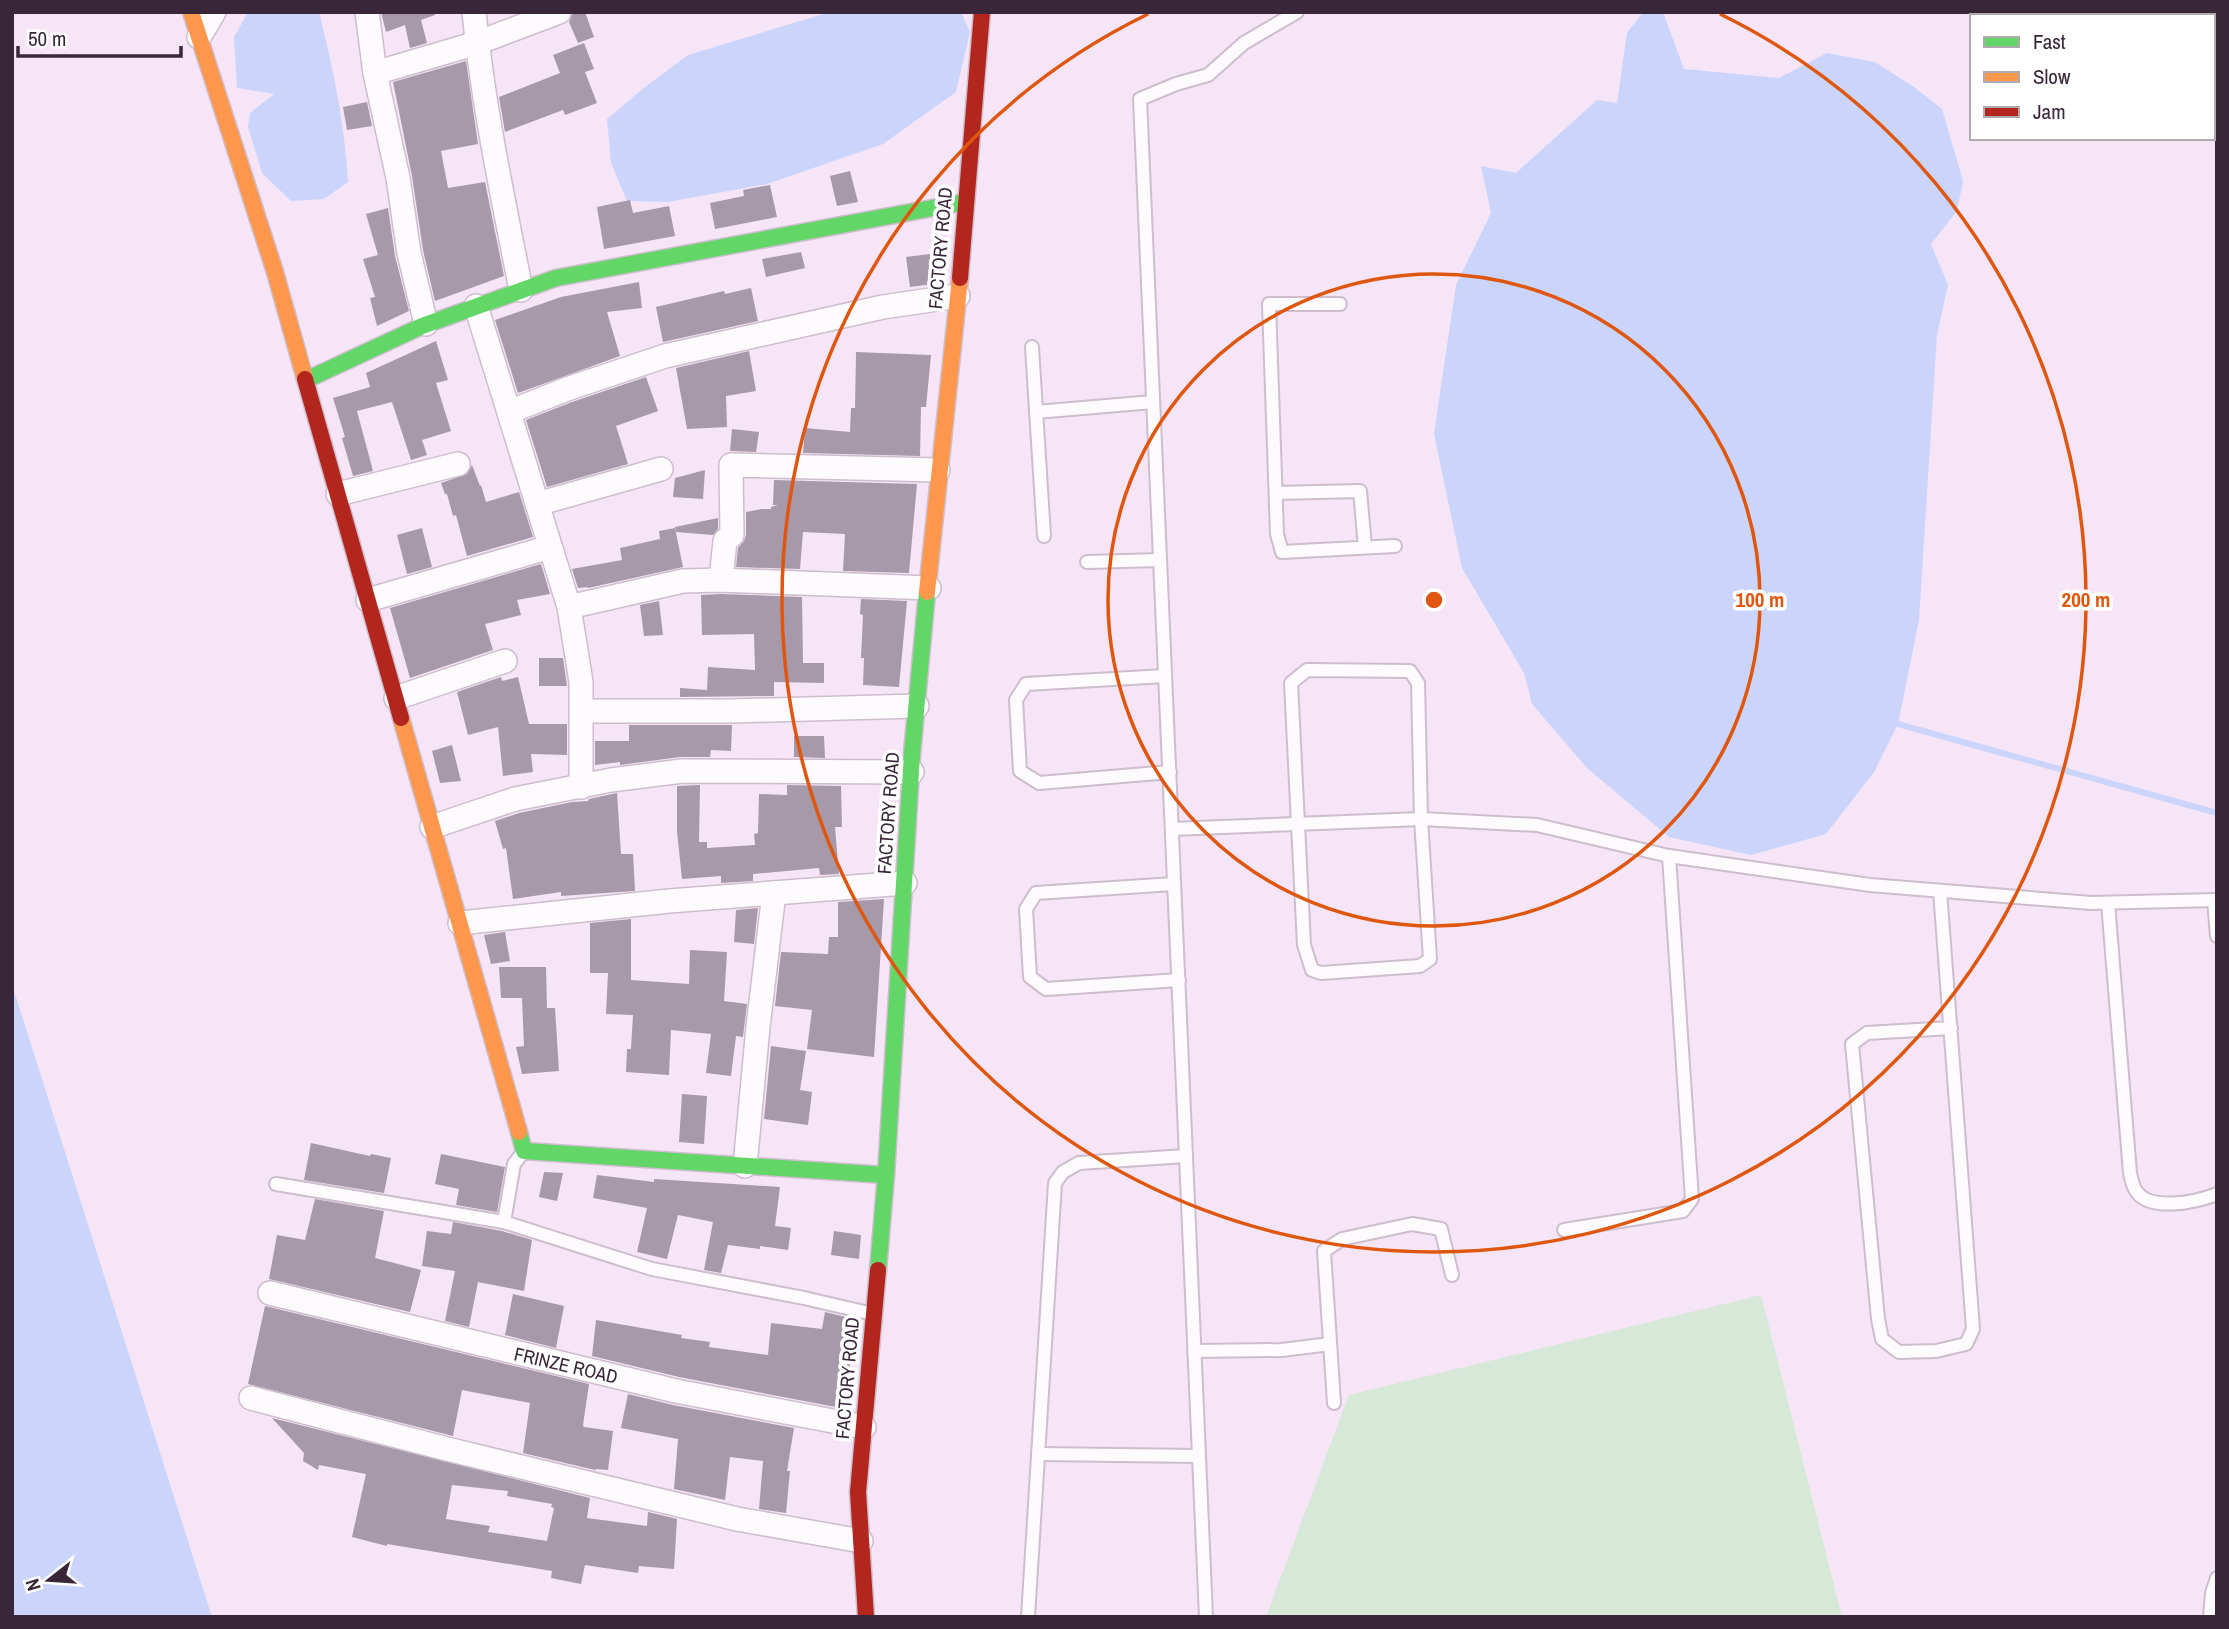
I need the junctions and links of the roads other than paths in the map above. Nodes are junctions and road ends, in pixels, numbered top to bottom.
1 (191, 12) edge
2 (214, 12) edge
3 (367, 12) edge
4 (474, 12) edge
5 (559, 12) edge
6 (982, 12) edge
7 (1297, 12) edge
8 (199, 37) junction
9 (477, 43) junction
10 (375, 73) junction
11 (965, 202) junction
12 (521, 290) junction
13 (958, 296) junction
14 (1340, 304) dead end
15 (476, 306) junction
16 (426, 324) junction
17 (1032, 347) dead end
18 (306, 380) junction
19 (1153, 401) junction
20 (509, 412) junction
21 (1036, 412) junction
22 (458, 464) dead end
23 (661, 469) dead end
24 (938, 470) junction
25 (338, 494) junction
26 (1276, 494) junction
27 (537, 504) junction
28 (1044, 536) dead end
29 (1395, 546) dead end
30 (550, 547) junction
31 (1365, 547) junction
32 (1160, 560) junction
33 (1087, 562) dead end
34 (721, 580) junction
35 (929, 588) junction
36 (368, 600) junction
37 (569, 607) junction
38 (505, 661) dead end
39 (1165, 676) junction
40 (396, 698) junction
41 (917, 706) junction
42 (582, 711) junction
43 (912, 772) junction
44 (1170, 772) junction
45 (581, 787) junction
46 (1421, 819) junction
47 (1298, 824) junction
48 (432, 827) junction
49 (1172, 829) junction
50 (1669, 856) junction
51 (905, 883) junction
52 (1174, 884) junction
53 (1940, 891) junction
54 (774, 893) junction
55 (2215, 900) edge
56 (2108, 903) junction
57 (460, 923) junction
58 (2217, 936) edge
59 (1179, 980) junction
60 (1951, 1028) junction
61 (524, 1151) junction
62 (1186, 1156) junction
63 (745, 1166) junction
64 (886, 1175) junction
65 (276, 1184) dead end
66 (2217, 1194) edge
67 (504, 1222) junction
68 (1564, 1230) dead end
69 (1452, 1275) dead end
70 (270, 1293) dead end
71 (874, 1314) junction
72 (1330, 1344) junction
73 (1195, 1351) junction
74 (251, 1398) dead end
75 (1334, 1403) dead end
76 (864, 1427) junction
77 (1038, 1454) junction
78 (1199, 1456) junction
79 (861, 1541) junction
80 (2217, 1578) edge
81 (866, 1617) edge
82 (1028, 1617) edge
83 (1206, 1617) edge
84 (2210, 1617) edge

1 - 8 street
2 - 8 street
3 - 10 street
4 - 9 street
5 - 9 street
6 - 11 street, FACTORY ROAD
7 - 19 lane
8 - 18 street
9 - 10 street
9 - 12 street
10 - 16 street
11 - 12 street
11 - 13 street, FACTORY ROAD
12 - 15 street
13 - 20 street
13 - 24 street, FACTORY ROAD
14 - 26 lane
15 - 16 street
15 - 20 street
16 - 18 street
17 - 21 lane
18 - 25 street
19 - 21 lane
19 - 32 lane
20 - 27 street
21 - 28 lane
22 - 25 street
23 - 27 street
24 - 34 street
24 - 35 street, FACTORY ROAD
25 - 36 street
26 - 31 lane
26 - 31 lane
27 - 30 street
29 - 31 lane
30 - 36 street
30 - 37 street
32 - 33 lane
32 - 39 lane
34 - 35 street
34 - 37 street
35 - 41 street, FACTORY ROAD
36 - 40 street
37 - 42 street
38 - 40 street
39 - 44 lane
39 - 44 lane
40 - 48 street
41 - 42 street
41 - 43 street, FACTORY ROAD
42 - 45 street
43 - 45 street
43 - 51 street, FACTORY ROAD
44 - 49 lane
45 - 48 street
46 - 47 lane
46 - 47 lane
46 - 47 lane
46 - 50 lane
47 - 49 lane
48 - 57 street
49 - 52 lane
50 - 53 lane
50 - 68 lane
51 - 54 street
51 - 64 street, FACTORY ROAD
52 - 59 lane
52 - 59 lane
53 - 56 lane
53 - 60 lane
54 - 57 street
54 - 63 street
55 - 56 lane
55 - 58 lane
56 - 66 lane
57 - 61 street
59 - 62 lane
60 - 60 lane
61 - 63 street
61 - 67 lane
62 - 73 lane
62 - 77 lane
63 - 64 street
64 - 71 street, FACTORY ROAD
65 - 67 lane
67 - 71 lane
69 - 72 lane
70 - 76 street, FRINZE ROAD
71 - 76 street, FACTORY ROAD
72 - 73 lane
72 - 75 lane
73 - 78 lane
74 - 79 street
76 - 79 street, FACTORY ROAD
77 - 78 lane
77 - 82 lane
78 - 83 lane
79 - 81 street, FACTORY ROAD
80 - 84 lane

